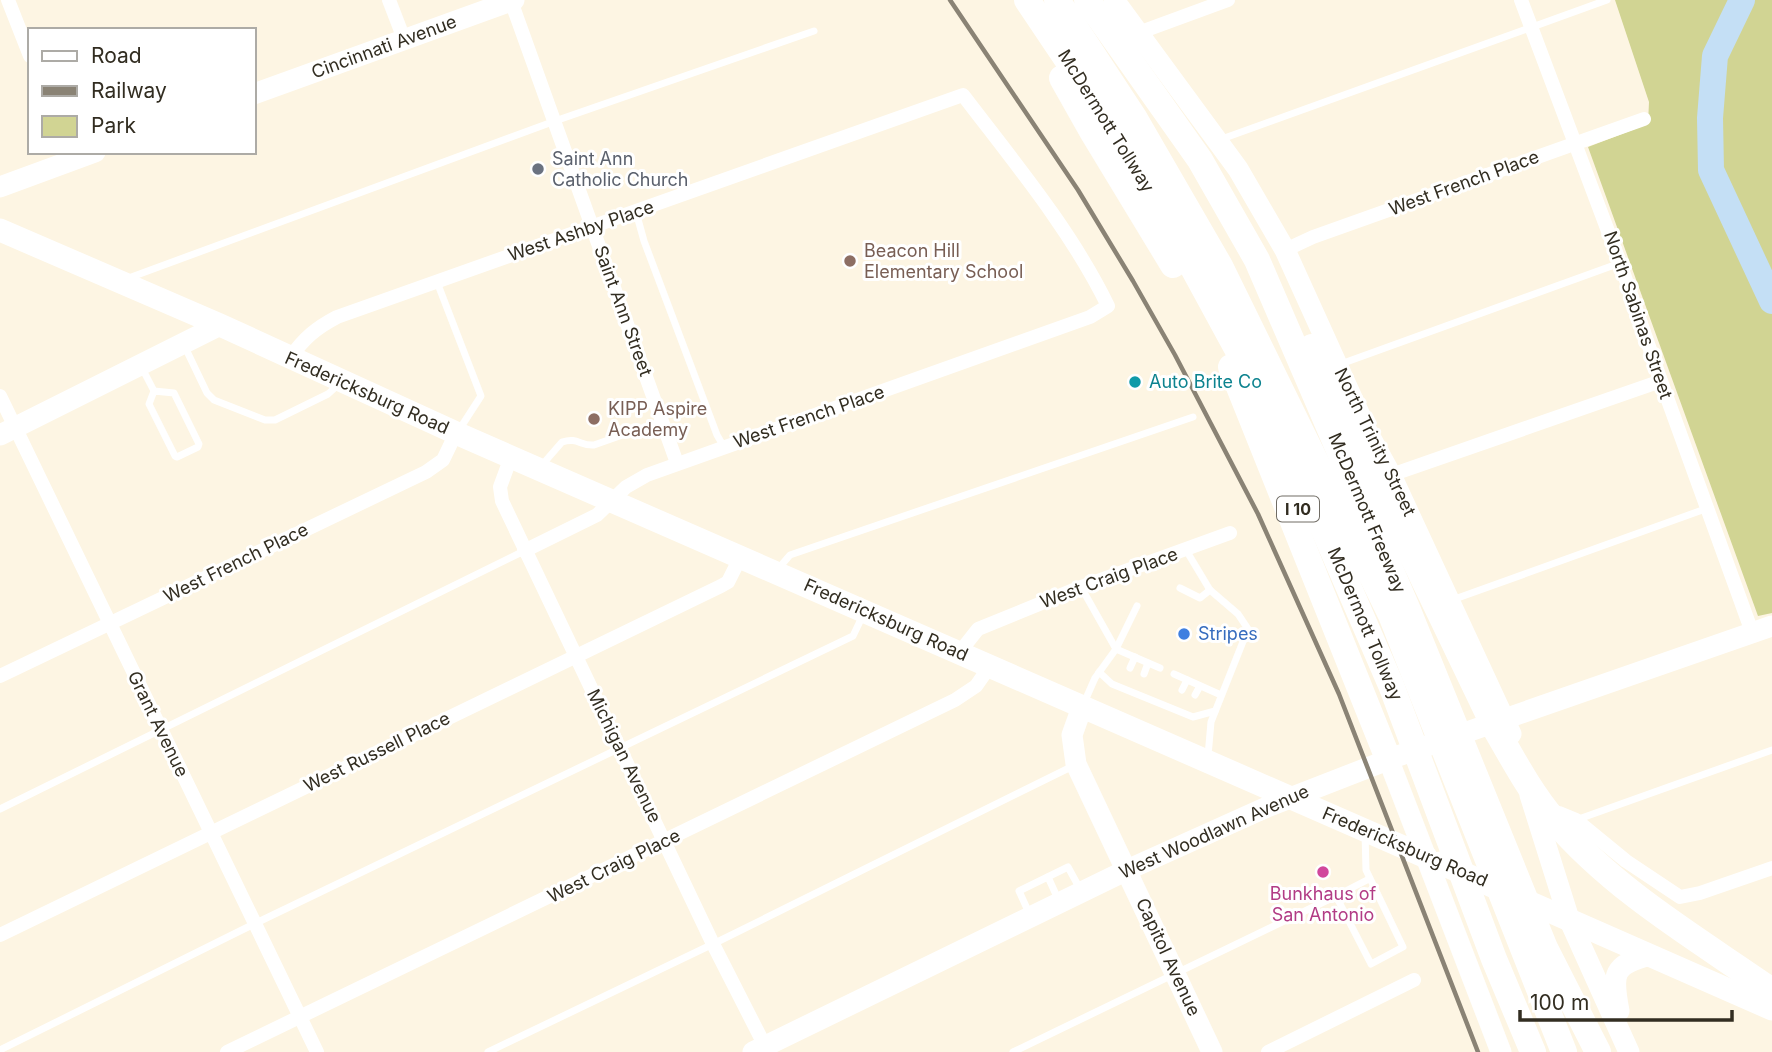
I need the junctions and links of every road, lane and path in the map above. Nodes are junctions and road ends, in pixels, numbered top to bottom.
1 (8, 0) edge
2 (389, 0) edge
3 (512, 0) edge
4 (1013, 0) edge
5 (1027, 0) edge
6 (1057, 0) edge
7 (1088, 0) edge
8 (1114, 0) edge
9 (1228, 0) edge
10 (1521, 0) edge
11 (1607, 0) edge
12 (1531, 27) junction
13 (814, 31) dead end
14 (1126, 35) junction
15 (404, 40) junction
16 (28, 51) edge
17 (256, 93) edge
18 (1135, 119) junction
19 (1644, 119) dead end
20 (555, 121) junction
21 (1219, 140) junction
22 (1576, 143) junction
23 (69, 157) edge
24 (0, 187) edge
25 (1149, 187) junction
26 (636, 212) junction
27 (593, 227) junction
28 (0, 230) edge
29 (1285, 250) junction
30 (1257, 260) junction
31 (1620, 263) junction
32 (117, 282) junction
33 (438, 282) junction
34 (1108, 306) joint
35 (220, 325) junction
36 (183, 343) junction
37 (290, 359) junction
38 (141, 365) junction
39 (1338, 365) junction
40 (342, 381) junction
41 (1661, 381) junction
42 (154, 391) junction
43 (0, 396) edge
44 (1193, 417) dead end
45 (662, 421) junction
46 (8, 431) edge
47 (456, 433) junction
48 (1368, 433) junction
49 (724, 447) junction
50 (511, 457) junction
51 (677, 463) junction
52 (540, 468) junction
53 (1391, 475) junction
54 (612, 501) junction
55 (1709, 508) junction
56 (1230, 533) dead end
57 (1186, 550) junction
58 (524, 551) junction
59 (741, 556) junction
60 (776, 572) junction
61 (1081, 587) junction
62 (1180, 588) dead end
63 (1210, 590) junction
64 (1450, 600) junction
65 (1136, 606) dead end
66 (865, 611) junction
67 (110, 623) junction
68 (1762, 629) edge
69 (1116, 649) junction
70 (959, 653) junction
71 (576, 655) junction
72 (1135, 657) junction
73 (1148, 663) junction
74 (990, 666) junction
75 (1130, 668) dead end
76 (1160, 668) dead end
77 (1100, 672) junction
78 (1144, 674) dead end
79 (1174, 674) dead end
80 (0, 676) edge
81 (1187, 680) junction
82 (1200, 686) junction
83 (1182, 690) dead end
84 (1195, 695) dead end
85 (1221, 695) junction
86 (1082, 707) junction
87 (1216, 711) junction
88 (1497, 721) junction
89 (161, 730) junction
90 (620, 747) junction
91 (1772, 750) edge
92 (1394, 758) junction
93 (1208, 761) junction
94 (1076, 764) junction
95 (1291, 797) junction
96 (0, 809) edge
97 (1538, 819) junction
98 (1576, 820) junction
99 (1365, 829) junction
100 (211, 833) junction
101 (665, 841) junction
102 (1433, 860) junction
103 (1772, 868) edge
104 (1127, 870) junction
105 (1048, 877) junction
106 (1369, 879) junction
107 (1082, 892) junction
108 (1336, 896) junction
109 (1060, 903) junction
110 (1031, 917) junction
111 (1569, 919) junction
112 (254, 924) junction
113 (0, 935) edge
114 (713, 944) junction
115 (1650, 955) junction
116 (1175, 974) junction
117 (1414, 980) dead end
118 (1772, 991) edge
119 (1772, 1009) edge
120 (300, 1017) junction
121 (0, 1050) edge
122 (762, 1050) edge
123 (1628, 1050) edge
124 (227, 1052) edge
125 (317, 1052) edge
126 (488, 1052) edge
127 (1013, 1052) edge
128 (1212, 1052) edge
129 (1268, 1052) edge
130 (1502, 1052) edge
131 (1515, 1052) edge
132 (1533, 1052) edge
133 (1564, 1052) edge
134 (1598, 1052) edge

1 - 16 street
2 - 15 street
3 - 15 street, Cincinnati Avenue
3 - 20 street, Saint Ann Street
4 - 131 highway, I 10
5 - 25 highway, McDermott Tollway
6 - 18 highway, McDermott Tollway
7 - 14 highway, McDermott Freeway
8 - 14 street, North Trinity Street
9 - 14 street
10 - 12 street, North Sabinas Street
11 - 12 lane
12 - 21 lane
12 - 22 street, North Sabinas Street
13 - 20 lane
14 - 21 street, North Trinity Street
14 - 30 highway, McDermott Freeway
15 - 17 street, Cincinnati Avenue
18 - 48 highway
18 - 133 highway, McDermott Tollway
19 - 22 street, West French Place
20 - 27 street, Saint Ann Street
20 - 32 lane
21 - 29 street, North Trinity Street
22 - 29 street, West French Place
22 - 31 street, North Sabinas Street
23 - 24 street
25 - 92 highway
25 - 132 highway, McDermott Tollway
26 - 27 street, West Ashby Place
26 - 34 street, West Ashby Place
26 - 49 lane
27 - 33 street, West Ashby Place
27 - 45 street, Saint Ann Street
28 - 32 main road, Fredericksburg Road
29 - 39 street, North Trinity Street
30 - 118 highway
30 - 134 highway, McDermott Freeway
31 - 39 lane
31 - 41 street, North Sabinas Street
32 - 35 main road, Fredericksburg Road
33 - 37 street, West Ashby Place
33 - 47 lane
34 - 49 street, West French Place
35 - 36 street
35 - 37 main road, Fredericksburg Road
36 - 38 street
36 - 40 lane
37 - 40 main road, Fredericksburg Road
38 - 42 lane
38 - 46 street
39 - 48 street, North Trinity Street
40 - 47 main road, Fredericksburg Road
41 - 53 street
41 - 55 street, North Sabinas Street
42 - 42 lane
43 - 46 street, Grant Avenue
44 - 60 lane
45 - 51 street, Saint Ann Street
45 - 52 lane
46 - 67 street, Grant Avenue
47 - 50 main road, Fredericksburg Road
47 - 67 street, West French Place
48 - 53 street, North Trinity Street
49 - 51 street, West French Place
50 - 52 main road, Fredericksburg Road
50 - 58 street, Michigan Avenue
51 - 54 street, West French Place
52 - 54 main road, Fredericksburg Road
53 - 64 street, North Trinity Street
54 - 58 street, West French Place
54 - 59 main road, Fredericksburg Road
55 - 64 lane
55 - 68 street, North Sabinas Street
56 - 57 street, West Craig Place
57 - 61 street, West Craig Place
57 - 63 lane
58 - 71 street, Michigan Avenue
58 - 89 lane
59 - 60 main road, Fredericksburg Road
59 - 71 street, West Russell Place
60 - 66 main road, Fredericksburg Road
61 - 69 lane
61 - 70 street, West Craig Place
62 - 63 lane
63 - 85 lane
64 - 88 street, North Trinity Street
65 - 69 lane
66 - 70 main road, Fredericksburg Road
66 - 90 lane
67 - 80 street, West French Place
67 - 89 street, Grant Avenue
68 - 88 street, West Woodlawn Avenue
69 - 72 lane
69 - 77 lane
70 - 74 main road, Fredericksburg Road
71 - 90 street, Michigan Avenue
71 - 100 street, West Russell Place
72 - 73 lane
72 - 75 lane
73 - 76 lane
73 - 78 lane
74 - 86 main road, Fredericksburg Road
74 - 101 street, West Craig Place
77 - 86 lane
77 - 87 lane
79 - 81 lane
81 - 82 lane
81 - 83 lane
82 - 84 lane
82 - 85 lane
85 - 87 lane
86 - 93 main road, Fredericksburg Road
86 - 94 street, Capitol Avenue
87 - 93 lane
88 - 92 street, West Woodlawn Avenue
88 - 97 street, North Trinity Street
89 - 96 lane
89 - 100 street, Grant Avenue
90 - 101 street, Michigan Avenue
90 - 112 lane
91 - 98 lane
92 - 95 street, West Woodlawn Avenue
92 - 102 street
93 - 95 main road, Fredericksburg Road
94 - 104 street, Capitol Avenue
94 - 114 lane
95 - 99 main road, Fredericksburg Road
95 - 104 street, West Woodlawn Avenue
97 - 98 street
97 - 111 street, North Trinity Street
98 - 103 street
99 - 102 main road, Fredericksburg Road
99 - 106 lane
100 - 112 street, Grant Avenue
100 - 113 street, West Russell Place
101 - 114 street, Michigan Avenue
101 - 120 street, West Craig Place
102 - 111 main road, Fredericksburg Road
102 - 130 street
104 - 107 street, West Woodlawn Avenue
104 - 116 street, Capitol Avenue
105 - 107 lane
105 - 109 lane
105 - 110 lane
106 - 108 lane
106 - 108 lane
107 - 109 street, West Woodlawn Avenue
108 - 116 lane
109 - 110 street, West Woodlawn Avenue
110 - 122 street, West Woodlawn Avenue
111 - 115 main road, Fredericksburg Road
111 - 123 street, North Trinity Street
112 - 120 street, Grant Avenue
112 - 121 lane
114 - 122 street, Michigan Avenue
114 - 126 lane
115 - 119 main road, Fredericksburg Road
115 - 123 street
116 - 127 lane
116 - 128 street, Capitol Avenue
117 - 129 street
120 - 124 street, West Craig Place
120 - 125 street, Grant Avenue

